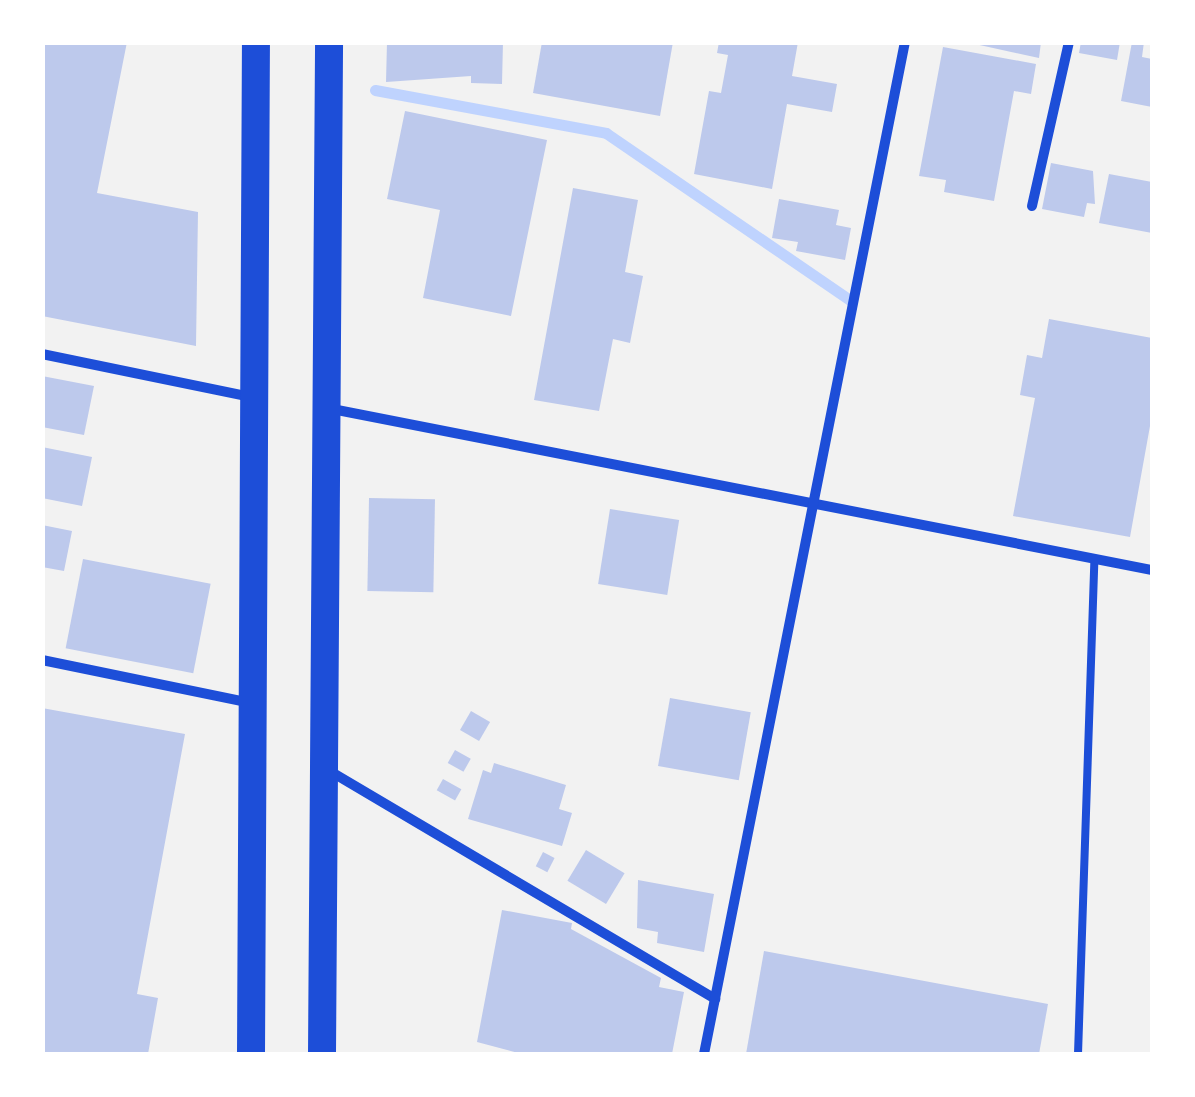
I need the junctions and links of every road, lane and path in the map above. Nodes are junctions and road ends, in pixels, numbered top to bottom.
1 (256, 42) edge
2 (329, 42) edge
3 (905, 42) edge
4 (1069, 42) edge
5 (1032, 206) dead end
6 (42, 354) edge
7 (254, 398) junction
8 (326, 408) junction
9 (814, 506) junction
10 (1094, 559) junction
11 (1152, 570) edge
12 (42, 660) edge
13 (253, 704) junction
14 (322, 766) junction
15 (714, 999) junction
16 (251, 1054) edge
17 (322, 1054) edge
18 (704, 1054) edge
19 (1078, 1054) edge

1 - 7 highway
2 - 8 highway
3 - 9 street
4 - 5 street
6 - 7 street
7 - 13 highway
8 - 9 street
8 - 14 highway
9 - 10 street
9 - 15 street
10 - 11 street
10 - 19 lane
12 - 13 street
13 - 16 highway
14 - 15 street
14 - 17 highway
15 - 18 street

